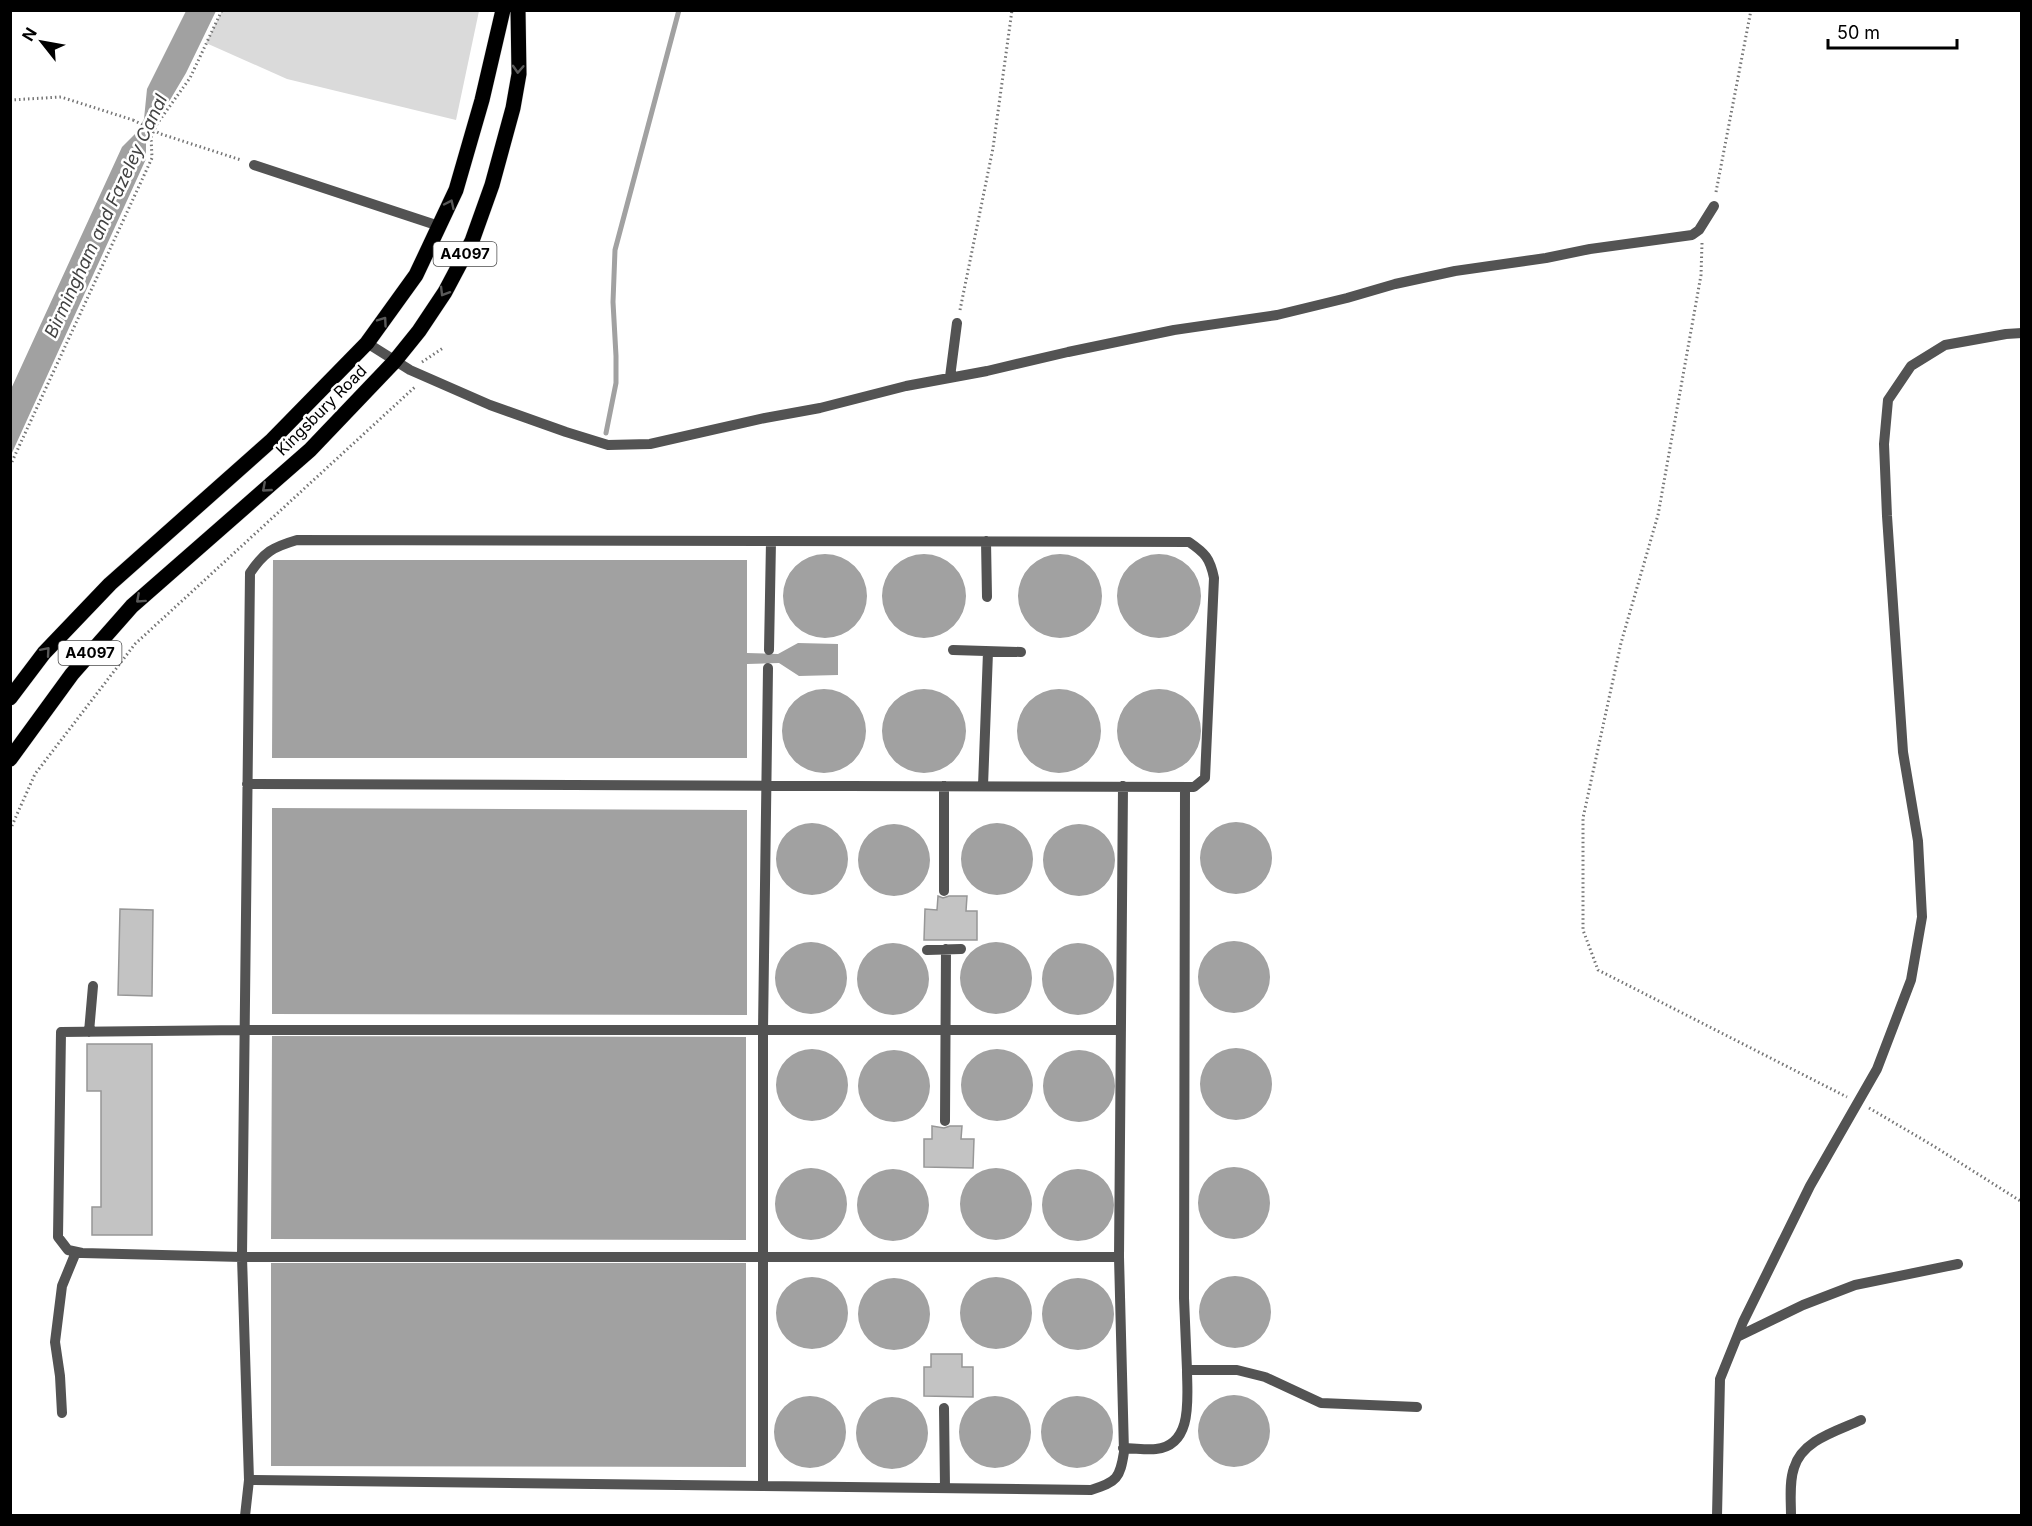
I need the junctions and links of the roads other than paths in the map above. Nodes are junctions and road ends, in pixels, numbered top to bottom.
1 (503, 10) edge
2 (518, 10) edge
3 (254, 165) road end
4 (1714, 206) road end
5 (439, 226) junction
6 (957, 323) road end
7 (2022, 333) edge
8 (368, 343) junction
9 (394, 362) junction
10 (950, 377) junction
11 (771, 541) junction
12 (986, 541) junction
13 (987, 597) dead end
14 (769, 650) dead end
15 (953, 650) dead end
16 (988, 652) junction
17 (1021, 652) dead end
18 (768, 668) dead end
19 (10, 698) edge
20 (11, 756) edge
21 (248, 784) junction
22 (766, 786) junction
23 (944, 786) junction
24 (983, 786) junction
25 (1123, 786) junction
26 (1185, 787) junction
27 (944, 891) dead end
28 (946, 949) junction
29 (961, 949) dead end
30 (927, 950) dead end
31 (93, 986) dead end
32 (945, 1029) junction
33 (243, 1030) junction
34 (763, 1030) junction
35 (1121, 1030) junction
36 (89, 1032) junction
37 (945, 1121) dead end
38 (76, 1252) junction
39 (242, 1257) junction
40 (764, 1257) junction
41 (1119, 1257) junction
42 (1958, 1264) dead end
43 (1737, 1337) junction
44 (1187, 1370) junction
45 (1417, 1407) dead end
46 (944, 1408) dead end
47 (62, 1413) dead end
48 (1861, 1420) dead end
49 (1124, 1448) junction
50 (249, 1480) junction
51 (763, 1486) junction
52 (945, 1488) junction
53 (244, 1515) edge
54 (1717, 1515) edge
55 (1791, 1515) edge

5 -> 1 main road, Kingsbury Road / A4097
2 -> 9 main road, Kingsbury Road / A4097
3 - 5 lane
4 - 10 lane
8 -> 5 main road, Kingsbury Road / A4097
6 - 10 lane
7 - 43 lane
8 - 9 lane
19 -> 8 main road, Kingsbury Road / A4097
9 - 10 lane
9 -> 20 main road, Kingsbury Road / A4097
11 - 12 lane
11 - 14 lane
11 - 21 lane
12 - 13 lane
12 - 26 lane
15 - 16 lane
16 - 17 lane
16 - 24 lane
18 - 22 lane
21 - 22 lane
21 - 33 lane
22 - 23 lane
22 - 34 lane
23 - 24 lane
23 - 27 lane
24 - 25 lane
25 - 26 lane
25 - 35 lane
26 - 44 lane
28 - 29 lane
28 - 30 lane
28 - 32 lane
31 - 36 lane
32 - 34 lane
32 - 35 lane
32 - 37 lane
33 - 34 lane
33 - 36 lane
33 - 39 lane
34 - 40 lane
35 - 41 lane
36 - 38 lane
38 - 39 lane
38 - 47 lane
39 - 40 lane
39 - 50 lane
40 - 41 lane
40 - 51 lane
41 - 49 lane
42 - 43 lane
43 - 54 lane
44 - 45 lane
44 - 49 lane
46 - 52 lane
48 - 55 lane
49 - 52 lane
50 - 51 lane
50 - 53 lane
51 - 52 lane

